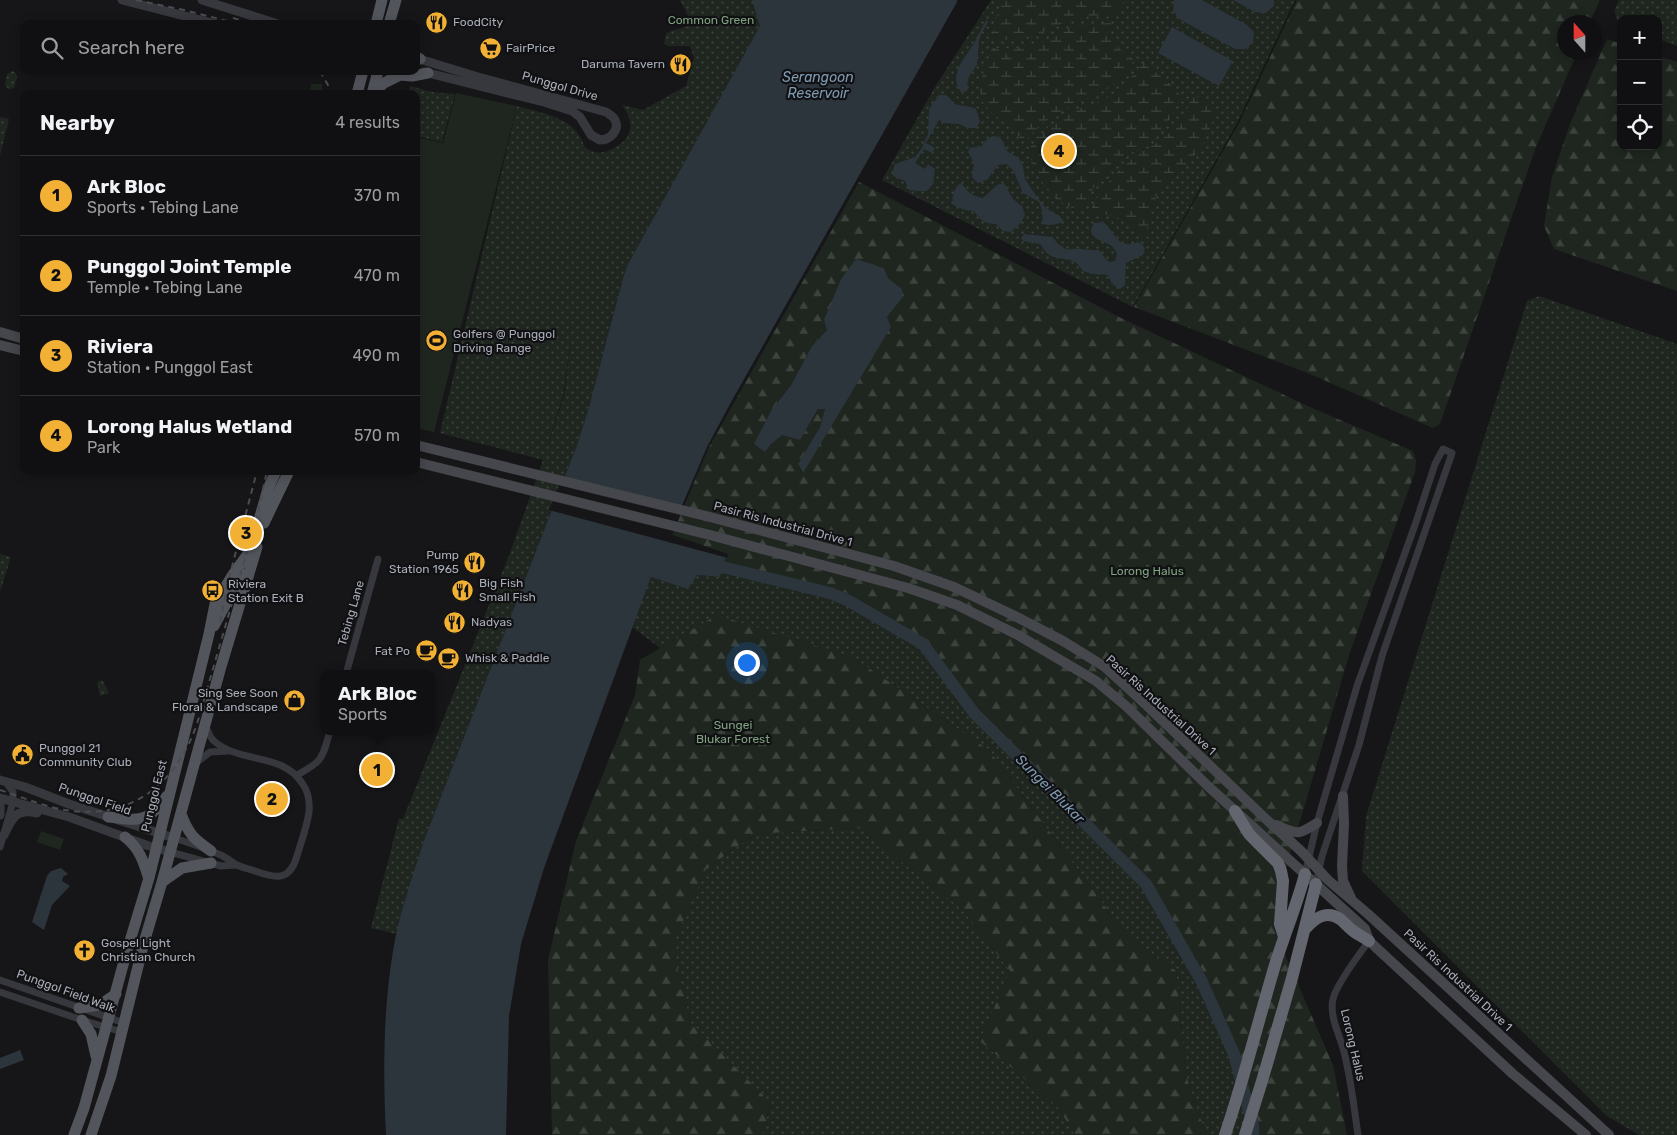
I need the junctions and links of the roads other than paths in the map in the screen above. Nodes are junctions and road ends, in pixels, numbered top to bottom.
1 (122, 0) edge
2 (202, 0) edge
3 (382, 0) edge
4 (394, 5) edge
5 (200, 20) edge
6 (265, 20) edge
7 (376, 20) edge
8 (390, 20) edge
9 (396, 20) edge
10 (420, 62) edge
11 (420, 64) edge
12 (428, 73) junction
13 (420, 74) edge
14 (353, 75) edge
15 (362, 75) edge
16 (377, 75) edge
17 (400, 75) edge
18 (400, 75) edge
19 (417, 75) edge
20 (357, 90) edge
21 (358, 90) edge
22 (373, 90) edge
23 (376, 90) edge
24 (0, 332) edge
25 (20, 338) edge
26 (0, 345) edge
27 (20, 350) edge
28 (420, 446) edge
29 (420, 463) edge
30 (274, 475) edge
31 (287, 475) edge
32 (378, 559) dead end
33 (209, 634) junction
34 (228, 644) junction
35 (347, 670) edge
36 (205, 725) junction
37 (329, 735) edge
38 (231, 751) junction
39 (194, 764) junction
40 (297, 775) junction
41 (2, 780) edge
42 (170, 792) junction
43 (1342, 796) junction
44 (0, 798) edge
45 (14, 802) junction
46 (0, 804) edge
47 (1235, 811) junction
48 (181, 814) junction
49 (0, 815) edge
50 (108, 817) junction
51 (70, 818) junction
52 (1268, 821) junction
53 (1317, 822) junction
54 (159, 833) junction
55 (4, 835) junction
56 (125, 838) junction
57 (174, 838) junction
58 (0, 847) edge
59 (155, 848) junction
60 (170, 852) junction
61 (211, 857) junction
62 (1308, 858) junction
63 (238, 865) junction
64 (1319, 870) junction
65 (1305, 874) junction
66 (149, 878) junction
67 (162, 882) junction
68 (1316, 884) junction
69 (1351, 900) junction
70 (1304, 930) junction
71 (1284, 937) junction
72 (1369, 941) junction
73 (0, 980) edge
74 (1443, 984) junction
75 (0, 992) edge
76 (116, 994) junction
77 (1436, 1003) junction
78 (78, 1008) junction
79 (82, 1020) junction
80 (107, 1023) junction
81 (123, 1027) junction
82 (97, 1060) junction
83 (74, 1135) edge
84 (91, 1135) edge
85 (1225, 1135) edge
86 (1245, 1135) edge
87 (1358, 1135) edge
88 (1586, 1135) edge
89 (1609, 1135) edge

1 - 5 street
2 - 6 street
3 - 7 main road
4 - 8 main road
4 - 9 main road
10 - 12 street, Punggol Drive
11 - 12 street, Punggol Drive
12 - 13 main road
14 - 20 main road
15 - 21 main road
16 - 22 main road
17 - 19 main road
18 - 23 main road
24 - 25 main road
26 - 27 main road
28 - 52 main road, Pasir Ris Industrial Drive 1
29 - 47 main road, Pasir Ris Industrial Drive 1
30 - 33 main road, Punggol East
31 - 34 main road
32 - 35 street, Tebing Lane
33 - 34 main road
33 - 42 main road, Punggol East
34 - 36 main road
36 - 38 street
36 - 39 main road
37 - 40 street
38 - 39 street
38 - 40 street
39 - 48 main road
40 - 63 street, Punggol Field
41 - 45 street
41 - 50 street, Punggol Field
42 - 50 main road
42 - 54 main road, Punggol East
43 - 53 street
43 - 64 street
43 - 69 main road
44 - 45 street, Punggol Field
45 - 51 street, Punggol Field
45 - 55 street
46 - 49 street
47 - 65 main road, Pasir Ris Industrial Drive 1
47 - 71 highway
48 - 57 main road
48 - 61 main road
50 - 54 street, Punggol Field
51 - 55 street
51 - 56 street, Punggol Field
52 - 53 main road
52 - 62 main road, Pasir Ris Industrial Drive 1
53 - 62 street
54 - 57 street, Punggol Field
54 - 59 main road, Punggol East
55 - 58 street
56 - 59 street, Punggol Field
56 - 66 main road
57 - 60 main road
57 - 61 street, Punggol Field
59 - 60 street, Punggol Field
59 - 66 main road, Punggol East
60 - 61 street, Punggol Field
60 - 67 main road
61 - 63 street, Punggol Field
61 - 63 street, Punggol Field
61 - 67 main road
62 - 64 main road, Pasir Ris Industrial Drive 1
62 - 65 street
64 - 68 street
64 - 69 main road, Pasir Ris Industrial Drive 1
65 - 68 main road, Pasir Ris Industrial Drive 1
65 - 71 highway
66 - 76 main road, Punggol East
67 - 81 main road
68 - 70 highway
68 - 72 main road, Pasir Ris Industrial Drive 1
69 - 74 main road, Pasir Ris Industrial Drive 1
70 - 72 highway
70 - 86 highway
71 - 85 highway
72 - 77 main road, Pasir Ris Industrial Drive 1
72 - 87 street, Lorong Halus
73 - 78 street, Punggol Field Walk
74 - 77 main road
74 - 89 main road, Pasir Ris Industrial Drive 1
75 - 79 street, Punggol Field Walk
76 - 78 main road
76 - 80 main road, Punggol East
77 - 88 main road, Pasir Ris Industrial Drive 1
78 - 80 street, Punggol Field Walk
79 - 80 street, Punggol Field Walk
79 - 82 main road
80 - 81 street, Punggol Field Walk
80 - 82 main road, Punggol East
81 - 84 main road
82 - 83 main road, Punggol East

